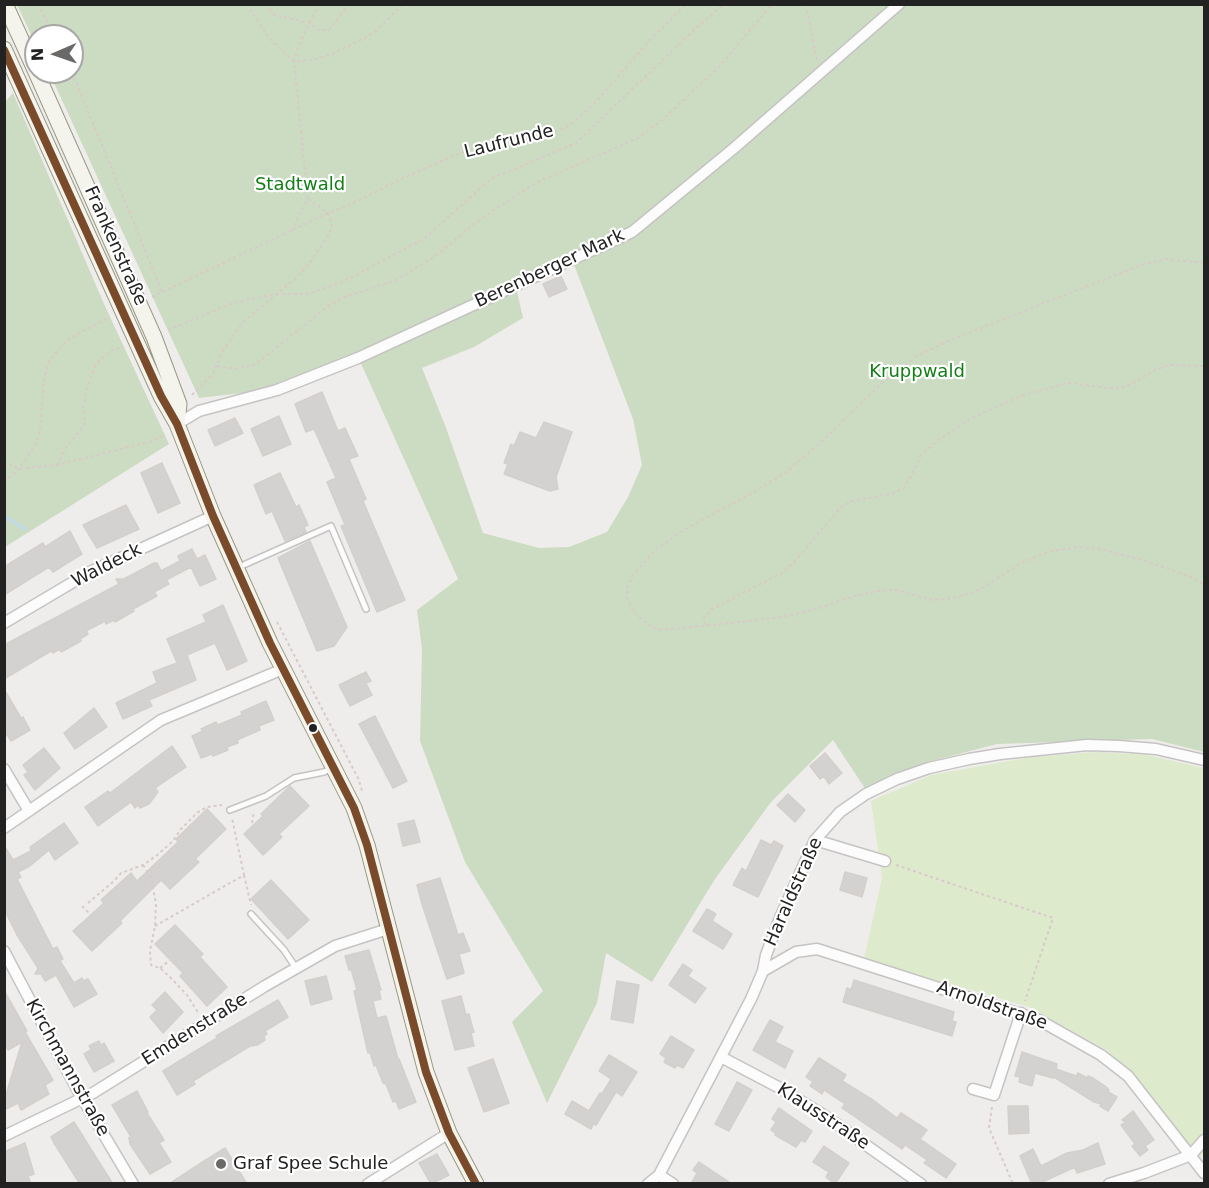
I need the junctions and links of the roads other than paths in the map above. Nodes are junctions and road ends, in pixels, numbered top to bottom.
1 (5, 4) edge
2 (899, 4) edge
3 (24, 46) edge
4 (4, 49) edge
5 (41, 84) edge
6 (172, 429) junction
7 (213, 516) junction
8 (236, 568) junction
9 (366, 609) dead end
10 (4, 623) edge
11 (283, 669) junction
12 (1204, 760) edge
13 (335, 768) junction
14 (4, 769) edge
15 (230, 810) road end
16 (30, 811) junction
17 (4, 828) edge
18 (815, 840) junction
19 (885, 861) road end
20 (250, 914) road end
21 (388, 928) junction
22 (4, 951) edge
23 (296, 968) junction
24 (763, 971) junction
25 (1021, 1013) junction
26 (721, 1057) junction
27 (973, 1089) dead end
28 (82, 1099) junction
29 (449, 1133) junction
30 (4, 1136) edge
31 (1204, 1140) edge
32 (1191, 1155) junction
33 (1204, 1173) edge
34 (659, 1175) junction
35 (133, 1184) edge
36 (368, 1184) edge
37 (476, 1184) edge
38 (648, 1184) edge
39 (673, 1184) edge
40 (921, 1184) edge
41 (1109, 1184) edge

1 - 3 main road, Frankenstraße
2 - 6 street, Berenberger Mark
4 - 6 main road, Frankenstraße
5 - 6 main road, Frankenstraße
6 - 7 main road, Frankenstraße
7 - 8 main road, Frankenstraße
7 - 10 street, Waldeck
8 - 9 lane
8 - 11 main road, Frankenstraße
11 - 13 main road, Frankenstraße
11 - 16 street
12 - 18 street, Haraldstraße
13 - 15 lane
13 - 21 main road, Frankenstraße
14 - 16 street
16 - 17 street
18 - 19 street
18 - 24 street, Haraldstraße
20 - 23 lane
21 - 23 street, Emdenstraße
21 - 29 main road, Frankenstraße
22 - 28 street, Kirchmannstraße
23 - 28 street, Emdenstraße
24 - 25 street, Arnoldstraße
24 - 26 street, Haraldstraße
25 - 27 street
25 - 32 street, Arnoldstraße
26 - 34 street, Haraldstraße
26 - 40 street, Klausstraße
28 - 30 street, Emdenstraße
28 - 35 street, Kirchmannstraße
29 - 36 street
29 - 37 main road, Frankenstraße
31 - 32 street
32 - 33 street, Arnoldstraße
32 - 41 street
34 - 38 street, Haraldstraße
34 - 39 street

